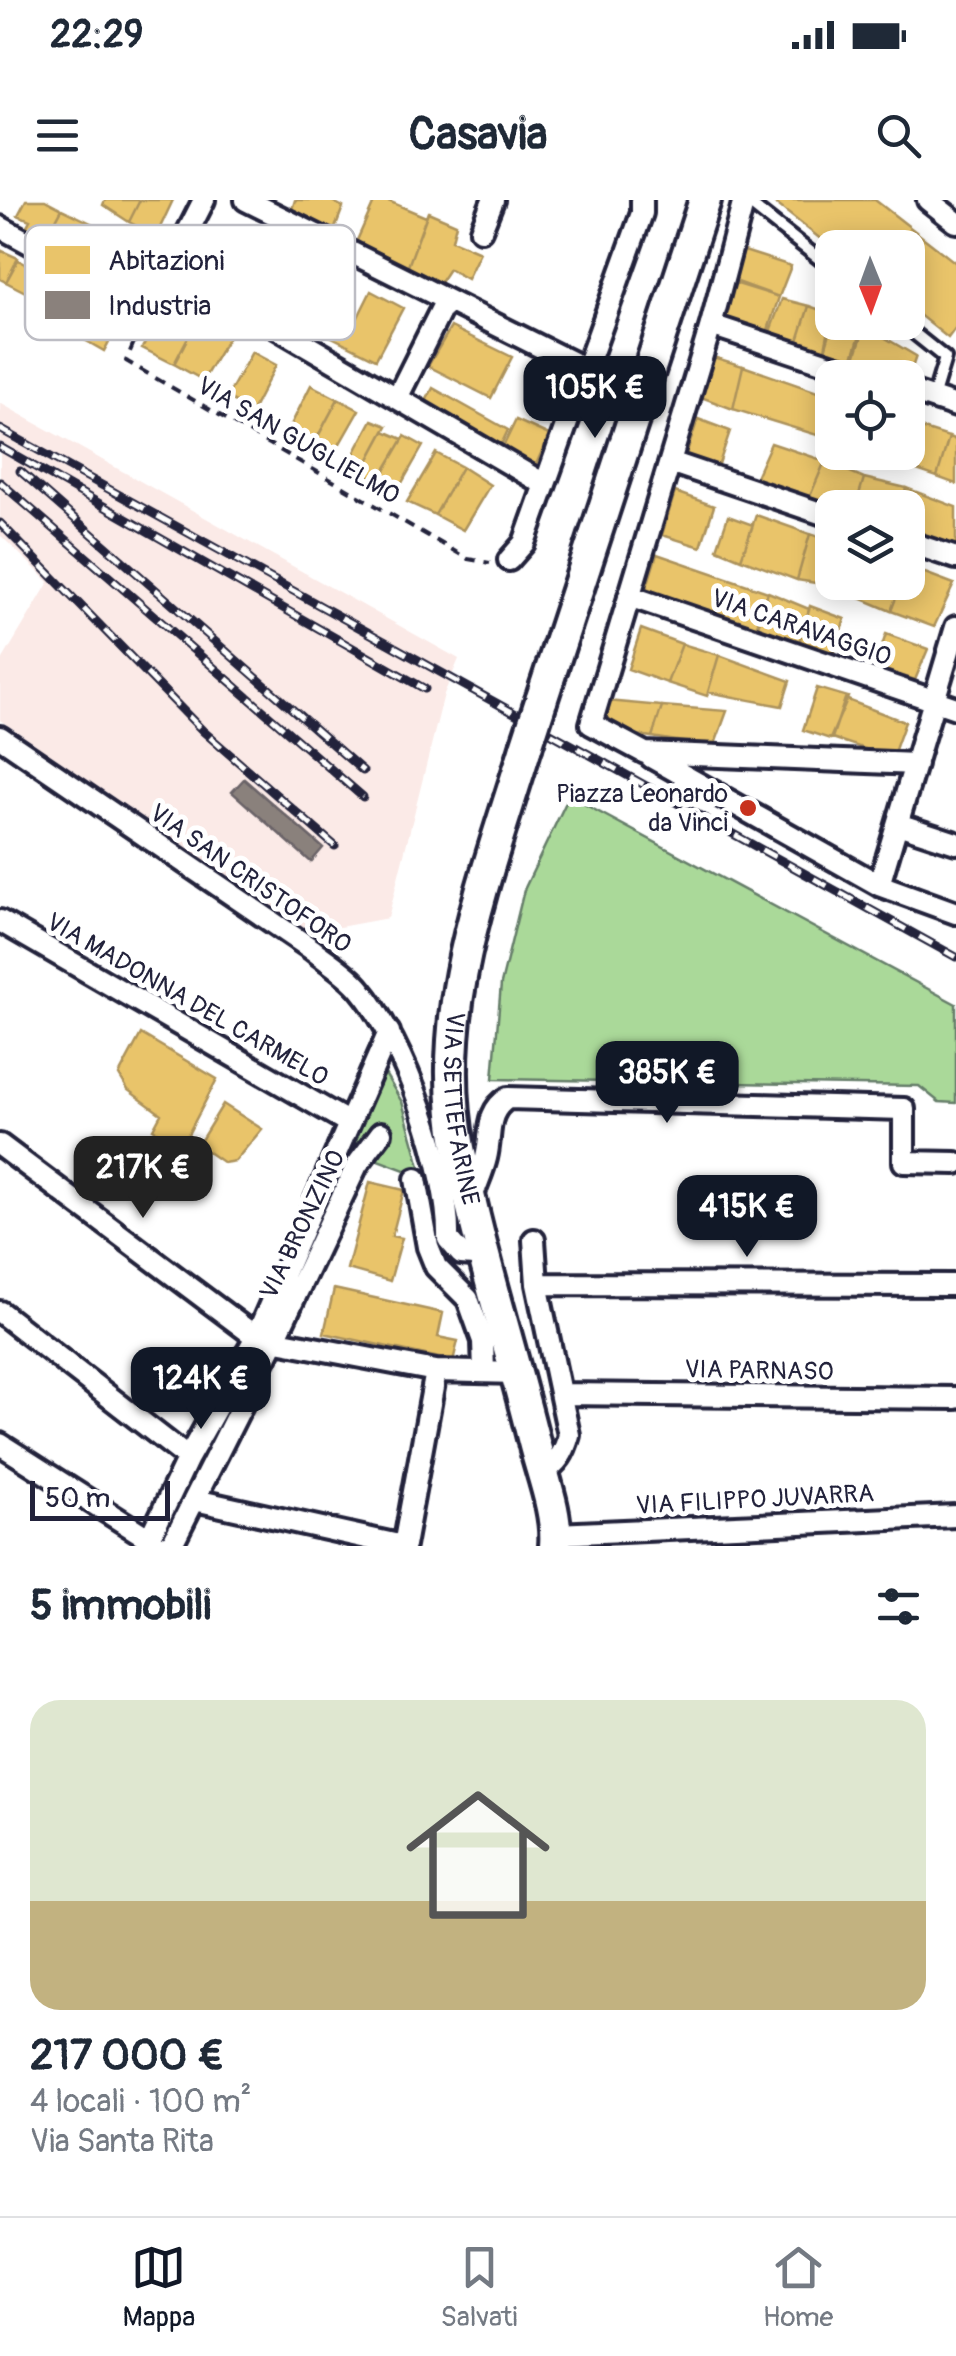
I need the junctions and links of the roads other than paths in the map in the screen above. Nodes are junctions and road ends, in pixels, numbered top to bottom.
1 (204, 200) edge
2 (246, 200) edge
3 (493, 200) edge
4 (642, 200) edge
5 (706, 200) edge
6 (744, 200) edge
7 (928, 200) edge
8 (956, 222) edge
9 (192, 225) edge
10 (296, 225) edge
11 (0, 227) edge
12 (481, 230) dead end
13 (25, 241) edge
14 (355, 254) edge
15 (815, 256) edge
16 (446, 300) junction
17 (712, 325) junction
18 (298, 340) edge
19 (922, 340) edge
20 (816, 360) edge
21 (588, 370) junction
22 (925, 395) edge
23 (397, 398) junction
24 (933, 398) junction
25 (956, 406) edge
26 (670, 462) junction
27 (544, 484) junction
28 (815, 511) edge
29 (925, 548) edge
30 (956, 558) edge
31 (508, 560) road end
32 (629, 596) junction
33 (956, 627) edge
34 (934, 700) junction
35 (956, 708) edge
36 (0, 737) edge
37 (645, 753) junction
38 (916, 764) junction
39 (898, 824) junction
40 (956, 844) edge
41 (879, 885) junction
42 (956, 913) edge
43 (0, 921) edge
44 (389, 1032) junction
45 (349, 1123) junction
46 (381, 1133) dead end
47 (0, 1145) edge
48 (956, 1163) edge
49 (416, 1179) dead end
50 (471, 1200) junction
51 (534, 1240) dead end
52 (486, 1256) junction
53 (537, 1284) junction
54 (956, 1285) edge
55 (0, 1312) edge
56 (266, 1338) junction
57 (436, 1371) junction
58 (484, 1372) junction
59 (517, 1374) junction
60 (562, 1394) junction
61 (956, 1398) edge
62 (0, 1444) edge
63 (188, 1458) junction
64 (542, 1473) junction
65 (195, 1500) junction
66 (956, 1516) edge
67 (556, 1540) edge
68 (152, 1544) edge
69 (171, 1546) edge
70 (403, 1546) edge

1 - 9 street
2 - 10 street
3 - 12 street
4 - 21 street
5 - 50 street, VIA SETTEFARINE, bridge
6 - 15 lane
6 - 17 street
7 - 8 street
11 - 13 street
14 - 16 street
16 - 21 street
16 - 23 street
17 - 20 street
17 - 26 street
18 - 23 street
19 - 24 lane
21 - 27 street
22 - 24 street
23 - 27 street
24 - 25 street
26 - 28 street
26 - 32 street
27 - 31 street
29 - 30 street
32 - 34 street, VIA CARAVAGGIO
32 - 37 street
33 - 34 street
34 - 35 street, VIA CARAVAGGIO
34 - 38 street
36 - 44 street, VIA SAN CRISTOFORO
37 - 38 street
37 - 41 street
38 - 39 street
39 - 40 street
39 - 41 street
41 - 42 street
43 - 45 street, VIA MADONNA DEL CARMELO
44 - 45 street
44 - 52 street, VIA SAN CRISTOFORO
45 - 56 street
46 - 56 street, VIA BRONZINO
47 - 56 street
48 - 50 street
49 - 58 street
50 - 52 street, VIA SETTEFARINE
51 - 53 street
52 - 59 street, VIA SETTEFARINE
53 - 54 street
53 - 60 street
55 - 63 street
56 - 57 street, VIA BRONZINO
56 - 63 street
56 - 65 street
57 - 58 street, VIA BRONZINO
57 - 70 street
58 - 59 street, VIA BRONZINO
59 - 64 street, VIA SETTEFARINE
60 - 61 street, VIA PARNASO
60 - 64 street
62 - 68 street
63 - 68 street
64 - 67 street, VIA SETTEFARINE
65 - 69 street
65 - 70 street
66 - 67 street, VIA FILIPPO JUVARRA

